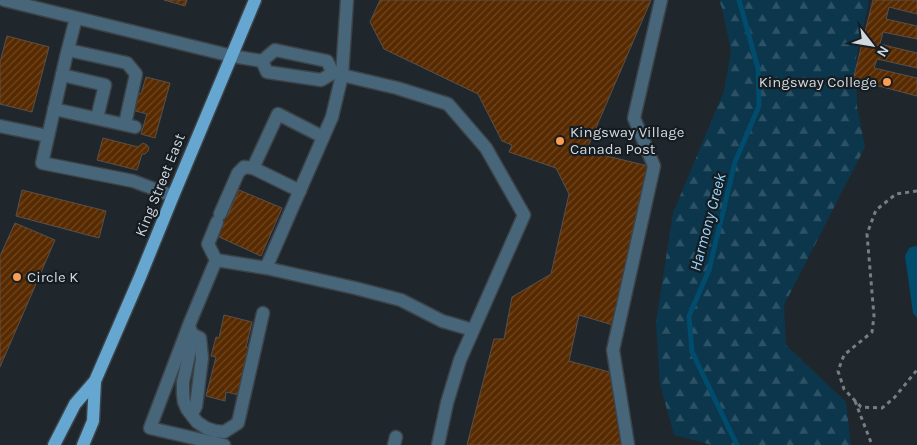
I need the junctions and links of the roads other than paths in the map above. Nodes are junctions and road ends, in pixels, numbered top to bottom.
1 (4, 0) edge
2 (255, 0) edge
3 (347, 0) edge
4 (661, 0) edge
5 (76, 18) junction
6 (68, 50) junction
7 (232, 56) junction
8 (262, 61) junction
9 (62, 74) junction
10 (337, 74) junction
11 (54, 109) junction
12 (97, 118) junction
13 (0, 126) edge
14 (48, 136) junction
15 (323, 137) junction
16 (254, 168) junction
17 (300, 190) junction
18 (173, 196) junction
19 (216, 260) junction
20 (266, 268) junction
21 (263, 313) dead end
22 (190, 329) junction
23 (473, 330) junction
24 (94, 381) junction
25 (54, 445) edge
26 (83, 445) edge
27 (224, 445) edge
28 (438, 445) edge
29 (628, 445) edge

1 - 5 street
2 - 7 main road, King Street East
3 - 10 street
4 - 29 street
5 - 6 street
5 - 7 street
6 - 9 street
6 - 12 street
7 - 8 street
7 - 18 main road, King Street East
8 - 10 street
8 - 10 street
9 - 11 street
9 - 12 street
10 - 15 street
10 - 23 street
11 - 12 street
11 - 14 street
13 - 14 street
14 - 18 street
15 - 16 street
15 - 17 street
16 - 17 street
16 - 19 street
17 - 20 street
18 - 24 main road, King Street East
19 - 20 street
19 - 22 street
20 - 23 street
21 - 22 street
22 - 27 street
23 - 28 street
24 - 25 main road, King Street East
24 - 26 main road, King Street East

